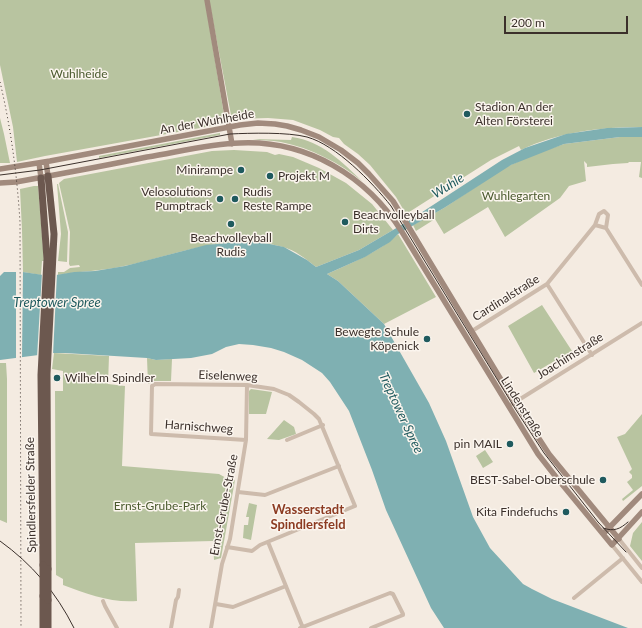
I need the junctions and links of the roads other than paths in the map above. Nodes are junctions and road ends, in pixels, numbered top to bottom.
1 (207, 0) edge
2 (229, 128) junction
3 (232, 144) junction
4 (46, 162) junction
5 (39, 163) junction
6 (0, 169) edge
7 (48, 176) junction
8 (41, 178) junction
9 (0, 183) edge
10 (407, 225) joint
11 (595, 225) junction
12 (606, 228) junction
13 (401, 229) joint
14 (50, 267) junction
15 (547, 284) junction
16 (642, 285) edge
17 (642, 323) edge
18 (472, 332) junction
19 (592, 355) junction
20 (247, 385) junction
21 (516, 402) junction
22 (509, 406) junction
23 (323, 425) junction
24 (151, 434) joint
25 (246, 440) junction
26 (287, 440) dead end
27 (339, 466) junction
28 (238, 492) junction
29 (642, 494) edge
30 (642, 512) edge
31 (609, 528) junction
32 (603, 534) junction
33 (619, 539) junction
34 (268, 542) junction
35 (612, 545) junction
36 (227, 547) junction
37 (623, 558) junction
38 (642, 568) edge
39 (642, 582) edge
40 (286, 586) junction
41 (180, 590) dead end
42 (45, 598) junction
43 (574, 598) dead end
44 (103, 600) dead end
45 (216, 604) junction
46 (43, 628) edge
47 (48, 628) edge
48 (117, 628) edge
49 (171, 628) edge
50 (211, 628) edge
51 (302, 628) edge
52 (371, 628) edge

1 - 2 main road
2 - 3 main road
2 - 4 main road, An der Wuhlheide
2 - 10 main road, An der Wuhlheide
3 - 7 main road, An der Wuhlheide
3 - 13 main road, An der Wuhlheide
4 - 5 main road, An der Wuhlheide
4 - 7 main road
5 - 6 main road, An der Wuhlheide
5 - 8 main road
7 - 8 main road, An der Wuhlheide
7 - 14 highway
8 - 9 main road, An der Wuhlheide
8 - 14 highway
10 - 18 main road, Lindenstraße
11 - 12 street
11 - 12 street, Cardinalstraße
11 - 15 street, Cardinalstraße
12 - 16 street
13 - 22 main road, Lindenstraße
14 - 42 highway, Spindlersfelder Straße, bridge
15 - 18 street, Cardinalstraße
15 - 19 street
17 - 19 street, Joachimstraße
18 - 21 main road, Lindenstraße
19 - 21 street, Joachimstraße
20 - 23 street, Eiselenweg
20 - 24 street, Eiselenweg
20 - 25 street, Ernst-Grube-Straße
21 - 22 street, Joachimstraße
21 - 31 main road, Lindenstraße
22 - 32 main road, Lindenstraße
23 - 26 street
23 - 27 street
24 - 25 street, Harnischweg
25 - 28 street, Ernst-Grube-Straße
27 - 28 street
27 - 34 street
28 - 36 street, Ernst-Grube-Straße
29 - 31 main road
30 - 33 main road
31 - 32 main road
31 - 33 main road, Lindenstraße
32 - 35 main road, Lindenstraße
33 - 35 main road
33 - 38 street, Lindenstraße
34 - 36 street
34 - 40 street
35 - 37 street, Lindenstraße
36 - 45 street, Ernst-Grube-Straße
37 - 39 street, Lindenstraße
37 - 43 street
40 - 45 street
40 - 51 street
41 - 49 street
42 - 46 highway, Spindlersfelder Straße
42 - 47 highway, Spindlersfelder Straße
44 - 48 street
45 - 50 street, Ernst-Grube-Straße
51 - 52 street

